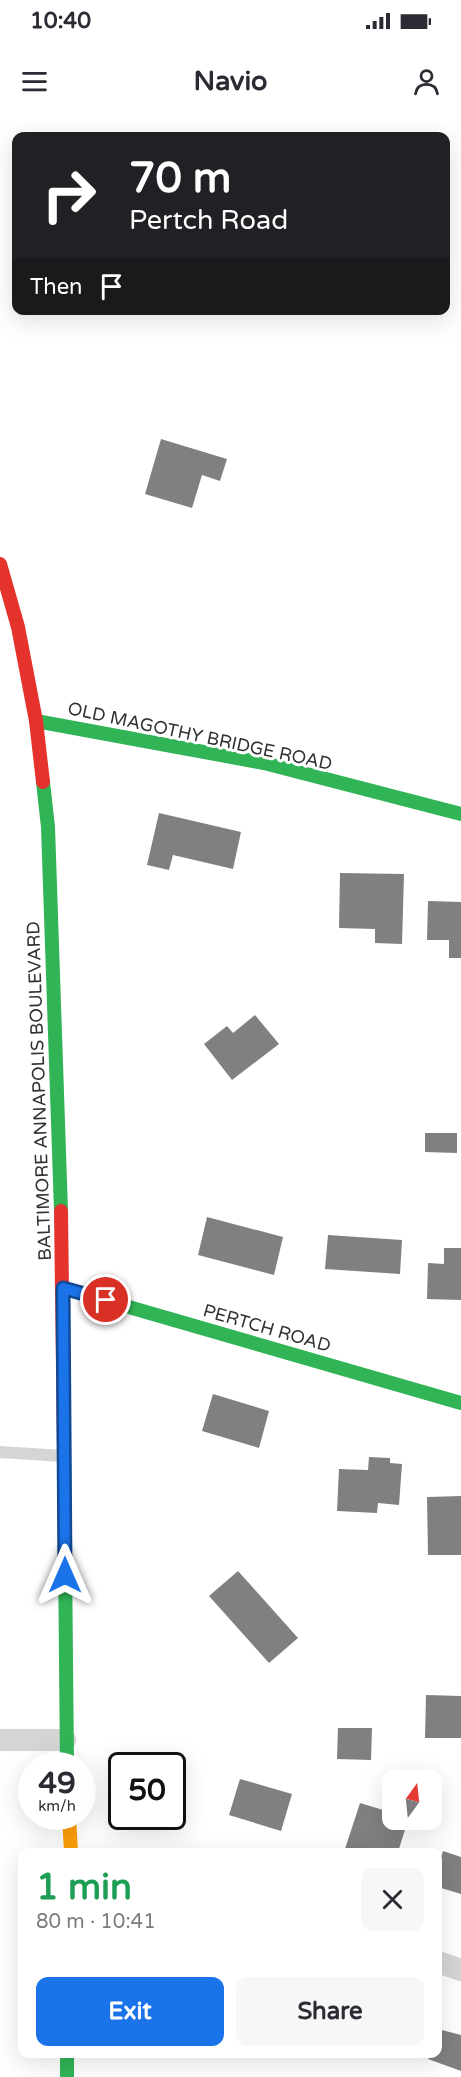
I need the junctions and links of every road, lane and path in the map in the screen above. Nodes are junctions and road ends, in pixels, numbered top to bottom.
1 (0, 564) edge
2 (36, 721) junction
3 (461, 814) edge
4 (63, 1288) junction
5 (461, 1403) edge
6 (0, 1452) edge
7 (64, 1456) junction
8 (0, 1740) edge
9 (65, 1740) junction
10 (66, 1752) edge
11 (70, 1830) edge
12 (71, 1848) edge
13 (442, 1963) edge
14 (461, 1970) edge
15 (67, 2058) edge
16 (67, 2077) edge

1 - 2 main road, BALTIMORE ANNAPOLIS BOULEVARD
2 - 3 main road, OLD MAGOTHY BRIDGE ROAD
2 - 4 main road, BALTIMORE ANNAPOLIS BOULEVARD
4 - 5 main road, PERTCH ROAD
4 - 7 main road, BALTIMORE ANNAPOLIS BOULEVARD
6 - 7 lane
7 - 9 main road, BALTIMORE ANNAPOLIS BOULEVARD
8 - 9 street
9 - 10 main road, BALTIMORE ANNAPOLIS BOULEVARD
11 - 12 main road
13 - 14 street
15 - 16 main road

